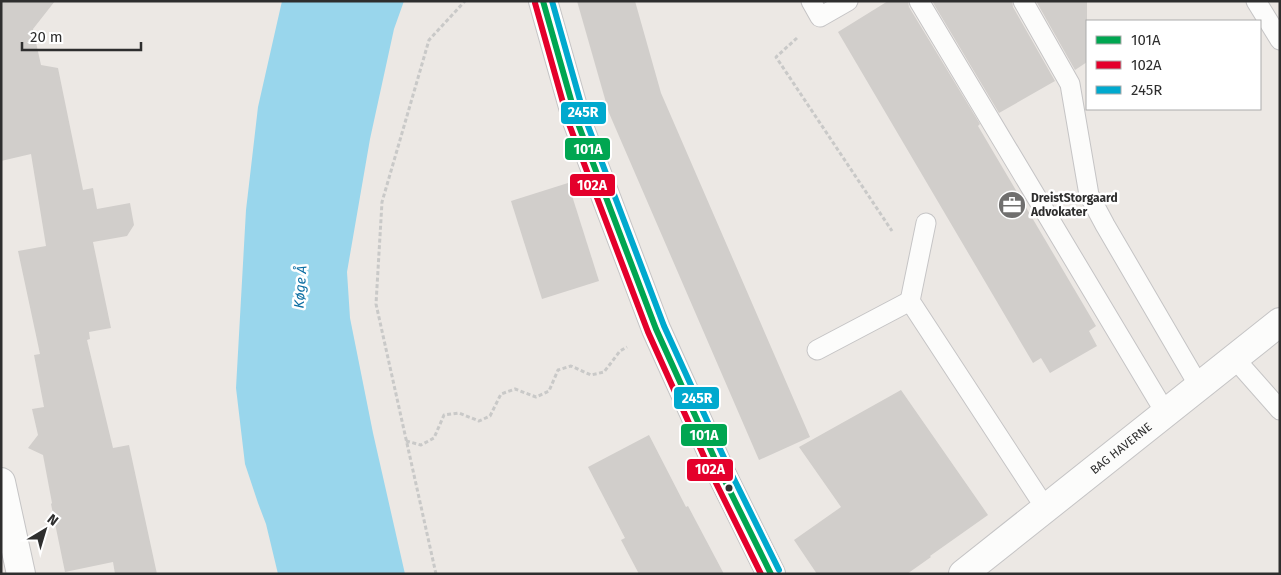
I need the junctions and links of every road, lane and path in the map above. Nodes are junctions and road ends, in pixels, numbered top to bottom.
1 (465, 1) edge
2 (543, 1) edge
3 (848, 1) edge
4 (919, 1) edge
5 (1022, 1) edge
6 (1256, 1) edge
7 (816, 9) edge
8 (1280, 40) edge
9 (926, 223) dead end
10 (916, 267) junction
11 (910, 301) junction
12 (1280, 322) edge
13 (656, 329) junction
14 (817, 350) dead end
15 (1235, 359) junction
16 (1199, 386) junction
17 (1280, 410) edge
18 (1165, 412) junction
19 (406, 441) junction
20 (1, 482) edge
21 (1046, 509) junction
22 (21, 574) edge
23 (436, 574) edge
24 (771, 574) edge
25 (963, 574) edge

1 - 19 path
2 - 13 street
3 - 7 lane
4 - 18 lane
5 - 16 lane
6 - 8 lane
7 - 10 path
9 - 10 lane
10 - 11 lane
11 - 14 lane
11 - 21 lane
12 - 15 street, BAG HAVERNE
13 - 19 path
13 - 24 street
15 - 16 street, BAG HAVERNE
15 - 17 lane
16 - 18 street, BAG HAVERNE
18 - 21 street, BAG HAVERNE
19 - 23 path
20 - 22 street
21 - 25 street, BAG HAVERNE

